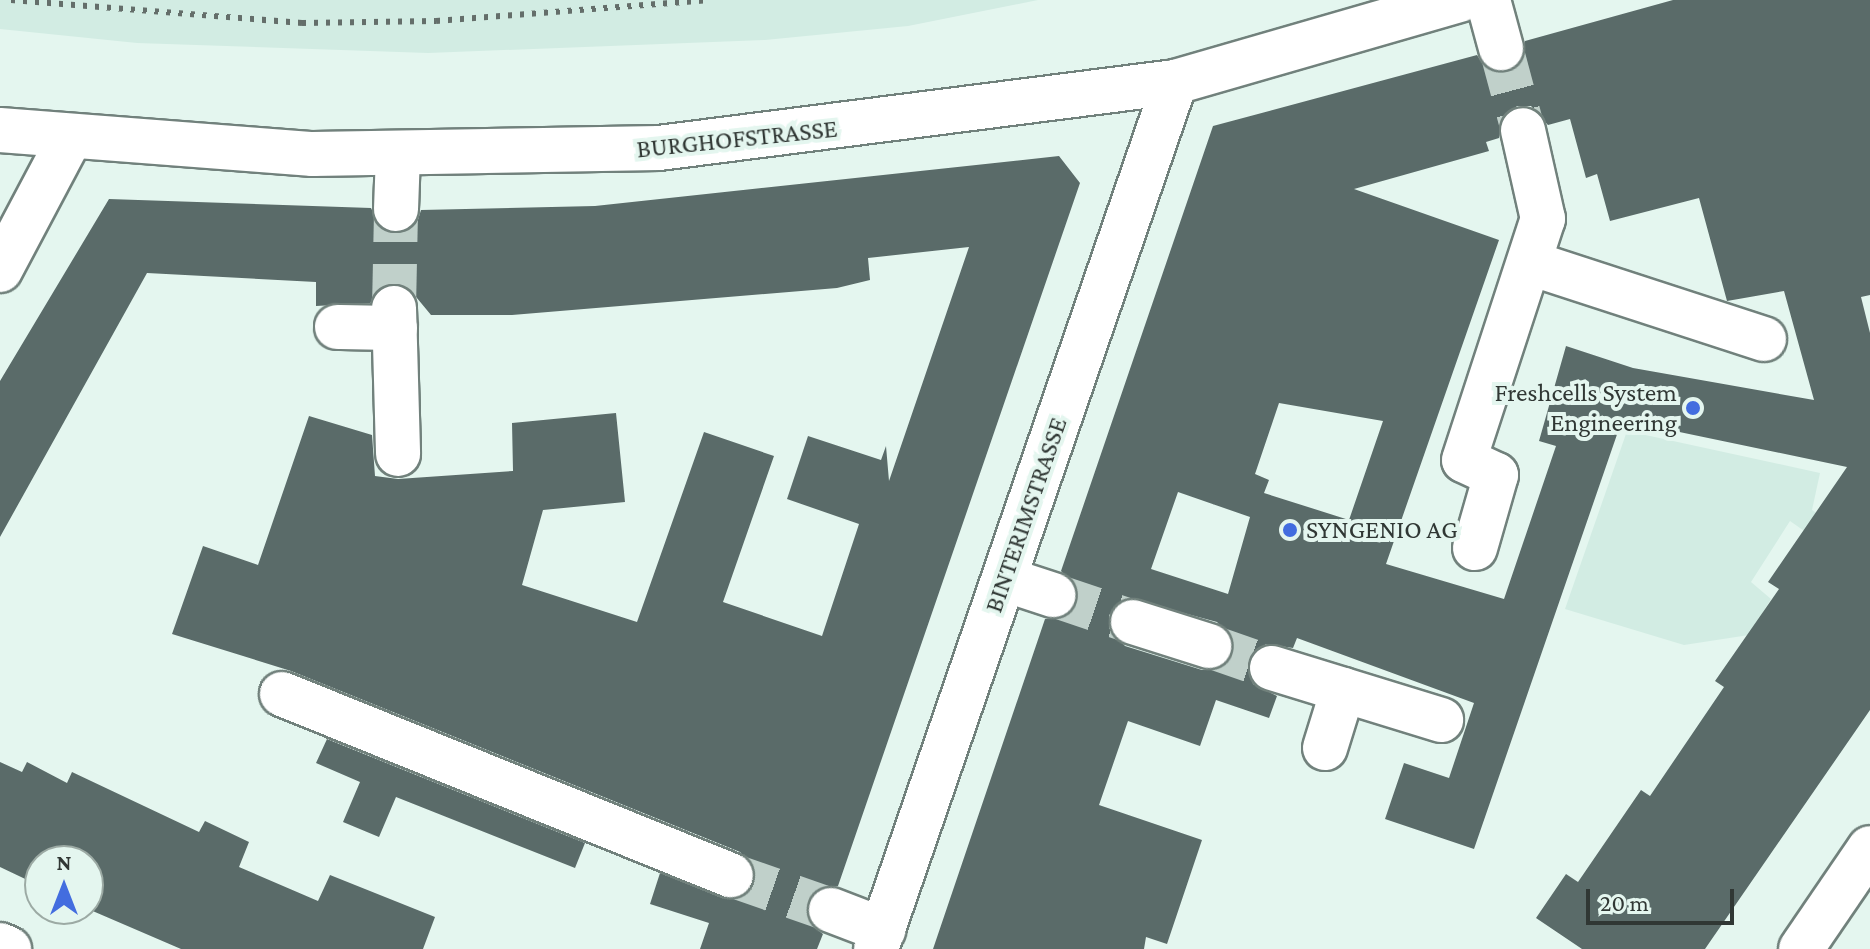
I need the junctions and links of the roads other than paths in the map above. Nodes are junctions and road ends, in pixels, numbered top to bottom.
1 (1460, 0) edge
2 (1488, 0) edge
3 (1501, 48) tunnel mouth
4 (1175, 82) junction
5 (0, 130) edge
6 (1523, 130) tunnel mouth
7 (70, 138) junction
8 (398, 154) junction
9 (396, 209) tunnel mouth
10 (1530, 263) junction
11 (0, 270) edge
12 (337, 327) dead end
13 (1764, 339) dead end
14 (398, 454) dead end
15 (1475, 548) dead end
16 (1004, 579) junction
17 (1053, 595) tunnel mouth
18 (1133, 622) tunnel mouth
19 (1209, 646) tunnel mouth
20 (1272, 668) tunnel mouth
21 (1343, 690) junction
22 (282, 694) dead end
23 (1441, 720) dead end
24 (1325, 748) dead end
25 (1870, 848) edge
26 (731, 875) tunnel mouth
27 (831, 910) tunnel mouth
28 (880, 939) edge
29 (0, 945) edge
30 (9, 949) edge
31 (1801, 949) edge

1 - 4 street, BURGHOFSTRASSE
2 - 3 street
4 - 8 street, BURGHOFSTRASSE
4 - 16 street, BINTERIMSTRASSE
5 - 7 street, BURGHOFSTRASSE
6 - 10 street
7 - 8 street, BURGHOFSTRASSE
7 - 11 street
8 - 9 street
10 - 13 street
10 - 15 street
12 - 14 street
16 - 17 street
16 - 28 street, BINTERIMSTRASSE
18 - 19 street
20 - 21 street
21 - 23 street
21 - 24 street
22 - 26 street
25 - 31 street
27 - 28 street
29 - 30 street

